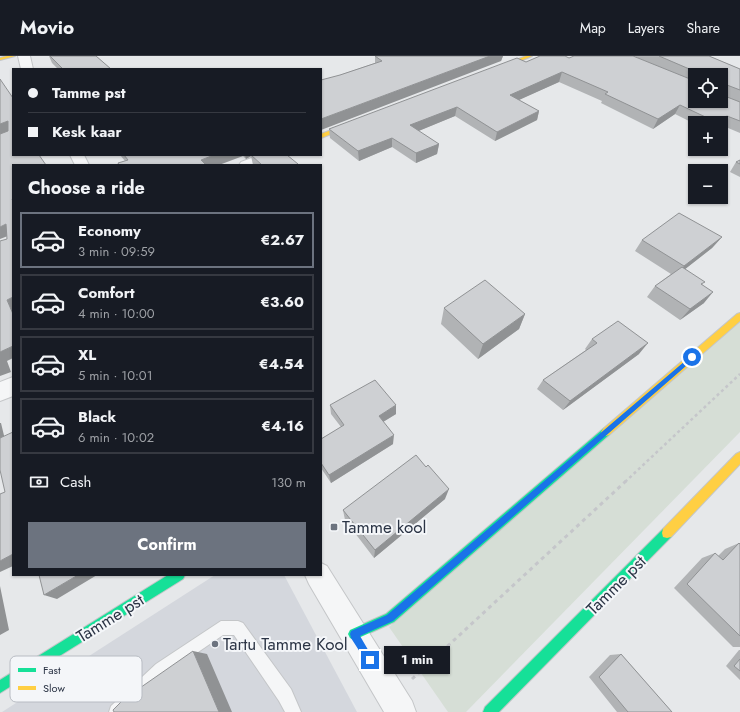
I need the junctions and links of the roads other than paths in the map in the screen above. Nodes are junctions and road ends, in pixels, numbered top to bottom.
1 (13, 56) edge
2 (24, 56) edge
3 (530, 56) edge
4 (0, 59) edge
5 (27, 68) edge
6 (485, 73) edge
7 (366, 119) edge
8 (322, 136) edge
9 (269, 156) edge
10 (249, 164) edge
11 (740, 316) edge
12 (12, 386) edge
13 (0, 392) edge
14 (740, 457) edge
15 (177, 576) edge
16 (319, 576) edge
17 (354, 634) junction
18 (50, 656) edge
19 (10, 681) edge
20 (0, 687) edge
21 (142, 687) edge
22 (127, 702) edge
23 (117, 712) edge
24 (293, 712) edge
25 (401, 712) edge
26 (490, 712) edge

1 - 4 main road
2 - 5 street
3 - 6 main road
7 - 8 main road
9 - 10 street
11 - 17 main road
12 - 13 street
14 - 26 main road, Tamme pst
15 - 18 main road, Tamme pst
16 - 17 street
17 - 25 street
19 - 20 main road, Tamme pst
21 - 24 lane
22 - 23 lane

